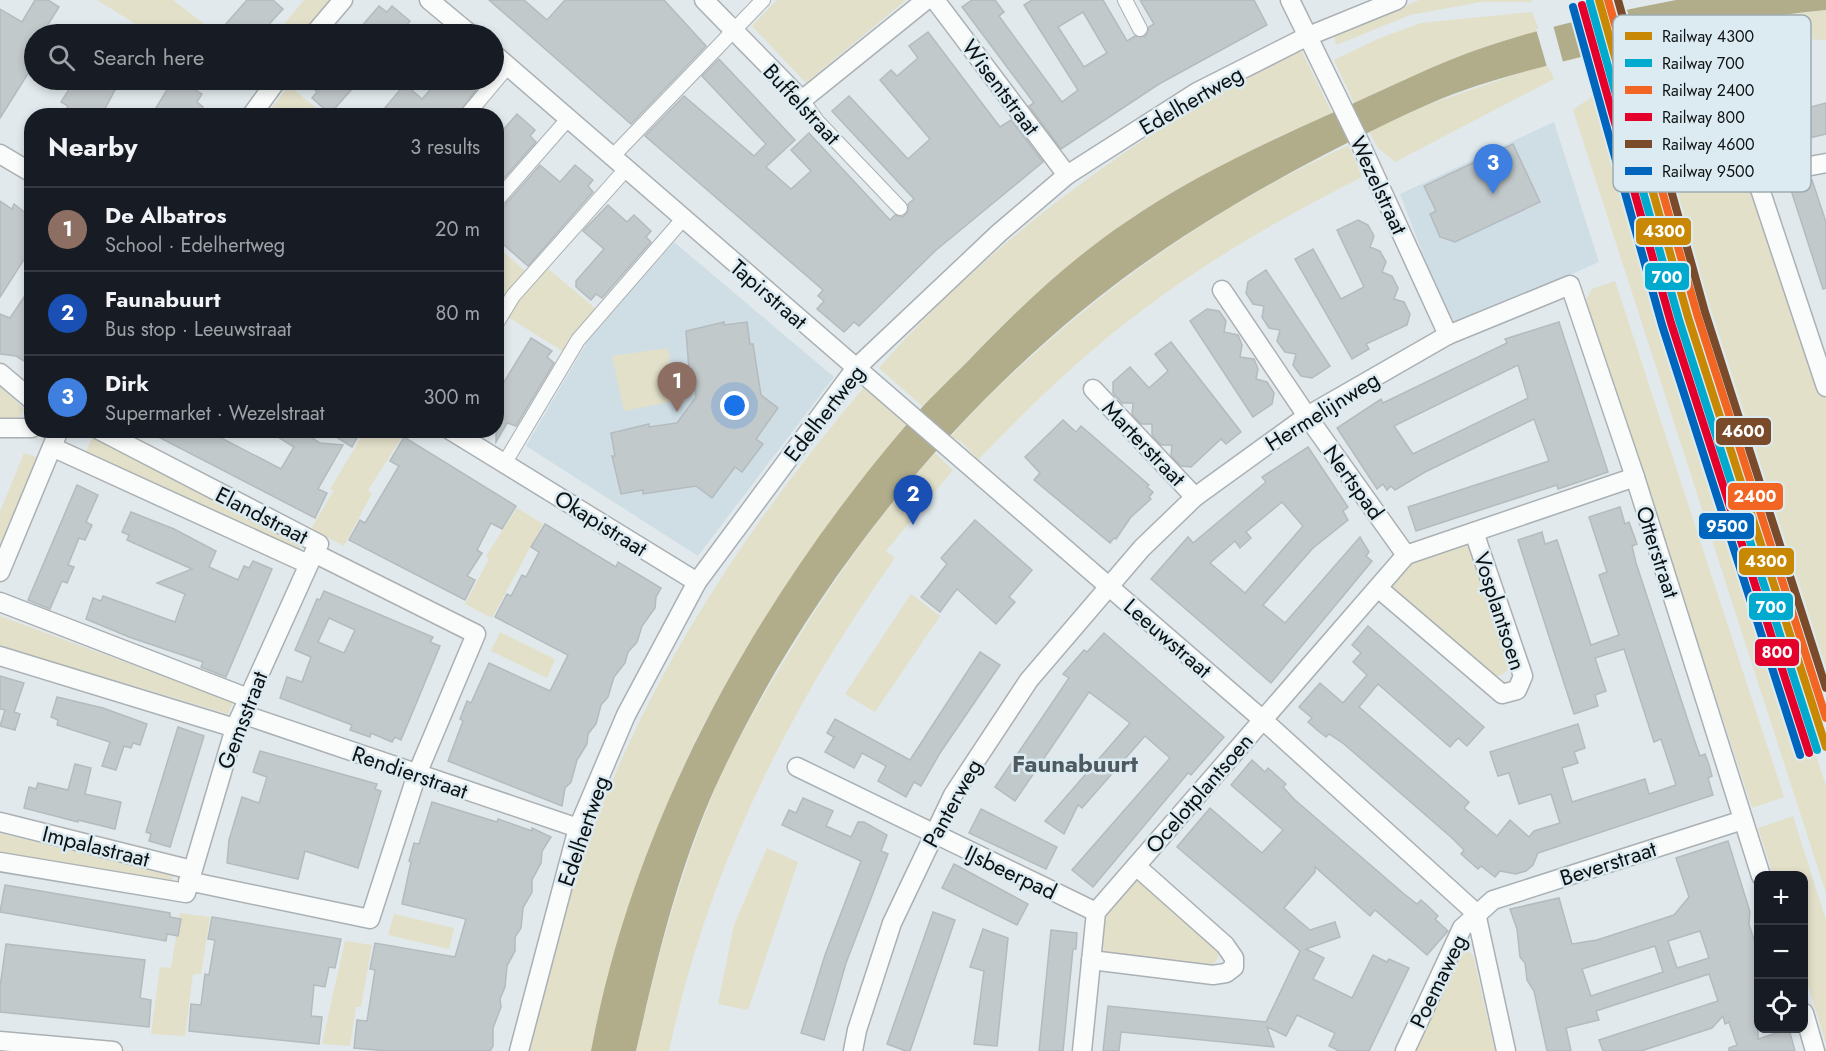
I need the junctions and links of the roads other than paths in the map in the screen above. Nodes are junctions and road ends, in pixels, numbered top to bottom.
1 (343, 0) edge
2 (429, 0) edge
3 (704, 0) edge
4 (763, 0) edge
5 (926, 0) edge
6 (934, 0) edge
7 (1125, 0) edge
8 (1290, 0) edge
9 (1397, 0) edge
10 (323, 24) edge
11 (458, 24) edge
12 (1140, 29) dead end
13 (733, 32) junction
14 (1306, 37) junction
15 (504, 63) edge
16 (508, 66) junction
17 (504, 71) edge
18 (270, 90) edge
19 (488, 90) edge
20 (802, 100) junction
21 (256, 108) edge
22 (473, 108) edge
23 (568, 119) junction
24 (0, 154) edge
25 (612, 157) junction
26 (1826, 163) edge
27 (1811, 166) edge
28 (24, 168) edge
29 (626, 169) junction
30 (1067, 175) junction
31 (504, 192) edge
32 (1761, 192) edge
33 (900, 208) dead end
34 (683, 219) junction
35 (1570, 285) joint
36 (1222, 290) dead end
37 (504, 311) edge
38 (1448, 335) junction
39 (855, 369) junction
40 (0, 374) edge
41 (1826, 387) edge
42 (1093, 389) dead end
43 (24, 394) edge
44 (1307, 416) junction
45 (0, 428) edge
46 (24, 428) edge
47 (114, 438) edge
48 (463, 438) edge
49 (55, 439) edge
50 (504, 464) junction
51 (1635, 477) junction
52 (1195, 497) junction
53 (1474, 532) junction
54 (1406, 555) junction
55 (311, 558) junction
56 (0, 572) edge
57 (697, 582) junction
58 (1107, 586) junction
59 (1378, 588) junction
60 (0, 602) edge
61 (0, 656) edge
62 (242, 714) junction
63 (1263, 720) junction
64 (797, 767) dead end
65 (417, 774) junction
66 (1743, 820) junction
67 (0, 822) edge
68 (578, 828) junction
69 (933, 835) junction
70 (0, 862) edge
71 (1136, 866) junction
72 (1759, 871) edge
73 (188, 882) junction
74 (1096, 912) junction
75 (1476, 913) junction
76 (1091, 960) junction
77 (1808, 1029) edge
78 (0, 1041) edge
79 (113, 1051) edge
80 (519, 1051) edge
81 (853, 1051) edge
82 (1082, 1051) edge
83 (1405, 1051) edge
84 (1506, 1051) edge
85 (1815, 1051) edge

1 - 10 street
2 - 11 street
3 - 13 street, Buffelstraat
4 - 13 street
5 - 20 street
6 - 30 street, Wisentstraat
7 - 12 street
8 - 14 street, Wezelstraat
9 - 14 street, Edelhertweg
13 - 20 street, Buffelstraat
13 - 25 street
14 - 30 street, Edelhertweg
14 - 38 street, Wezelstraat
15 - 16 street, Tapirstraat
16 - 17 street
16 - 23 street, Tapirstraat
18 - 21 street
19 - 22 street
20 - 33 street, Buffelstraat
23 - 25 street, Tapirstraat
23 - 31 street
24 - 28 street
25 - 29 street, Tapirstraat
26 - 27 street
29 - 34 street, Tapirstraat
29 - 37 street
30 - 39 street, Edelhertweg
32 - 41 street
34 - 39 street, Tapirstraat
34 - 50 street
35 - 38 street, Hermelijnweg
35 - 51 street, Otterstraat
36 - 44 street, Nertspad
38 - 44 street, Hermelijnweg
39 - 57 street, Edelhertweg
39 - 58 street, Leeuwstraat
40 - 43 street
42 - 52 street, Marterstraat
44 - 52 street, Hermelijnweg
44 - 54 street, Nertspad
45 - 46 street
47 - 55 street, Elandstraat
48 - 50 street, Okapistraat
49 - 55 street, Elandstraat
49 - 56 street
50 - 57 street, Okapistraat
51 - 53 street, Vosplantsoen
51 - 66 street, Otterstraat
52 - 58 street, Hermelijnweg
53 - 54 street, Vosplantsoen
53 - 59 street, Vosplantsoen
54 - 59 street
55 - 62 street, Gemsstraat
55 - 65 street, Elandstraat
57 - 68 street, Edelhertweg
58 - 63 street, Leeuwstraat
58 - 69 street, Panterweg
59 - 63 street
60 - 62 street, Rendierstraat
61 - 62 street, Rendierstraat
62 - 65 street, Rendierstraat
62 - 73 street, Gemsstraat
63 - 71 street, Ocelotplantsoen
63 - 75 street, Leeuwstraat
64 - 69 street, IJsbeerpad
65 - 68 street, Rendierstraat
65 - 73 street, Impalastraat
66 - 72 street, Otterstraat
66 - 75 street, Beverstraat
67 - 73 street, Impalastraat
68 - 80 street, Edelhertweg
69 - 74 street, IJsbeerpad
69 - 81 street, Panterweg
70 - 73 street, Impalastraat
71 - 74 street, Ocelotplantsoen
71 - 76 street, Ocelotplantsoen
74 - 76 street
75 - 83 street, Poemaweg
75 - 84 street
76 - 82 street
77 - 85 street
78 - 79 street

